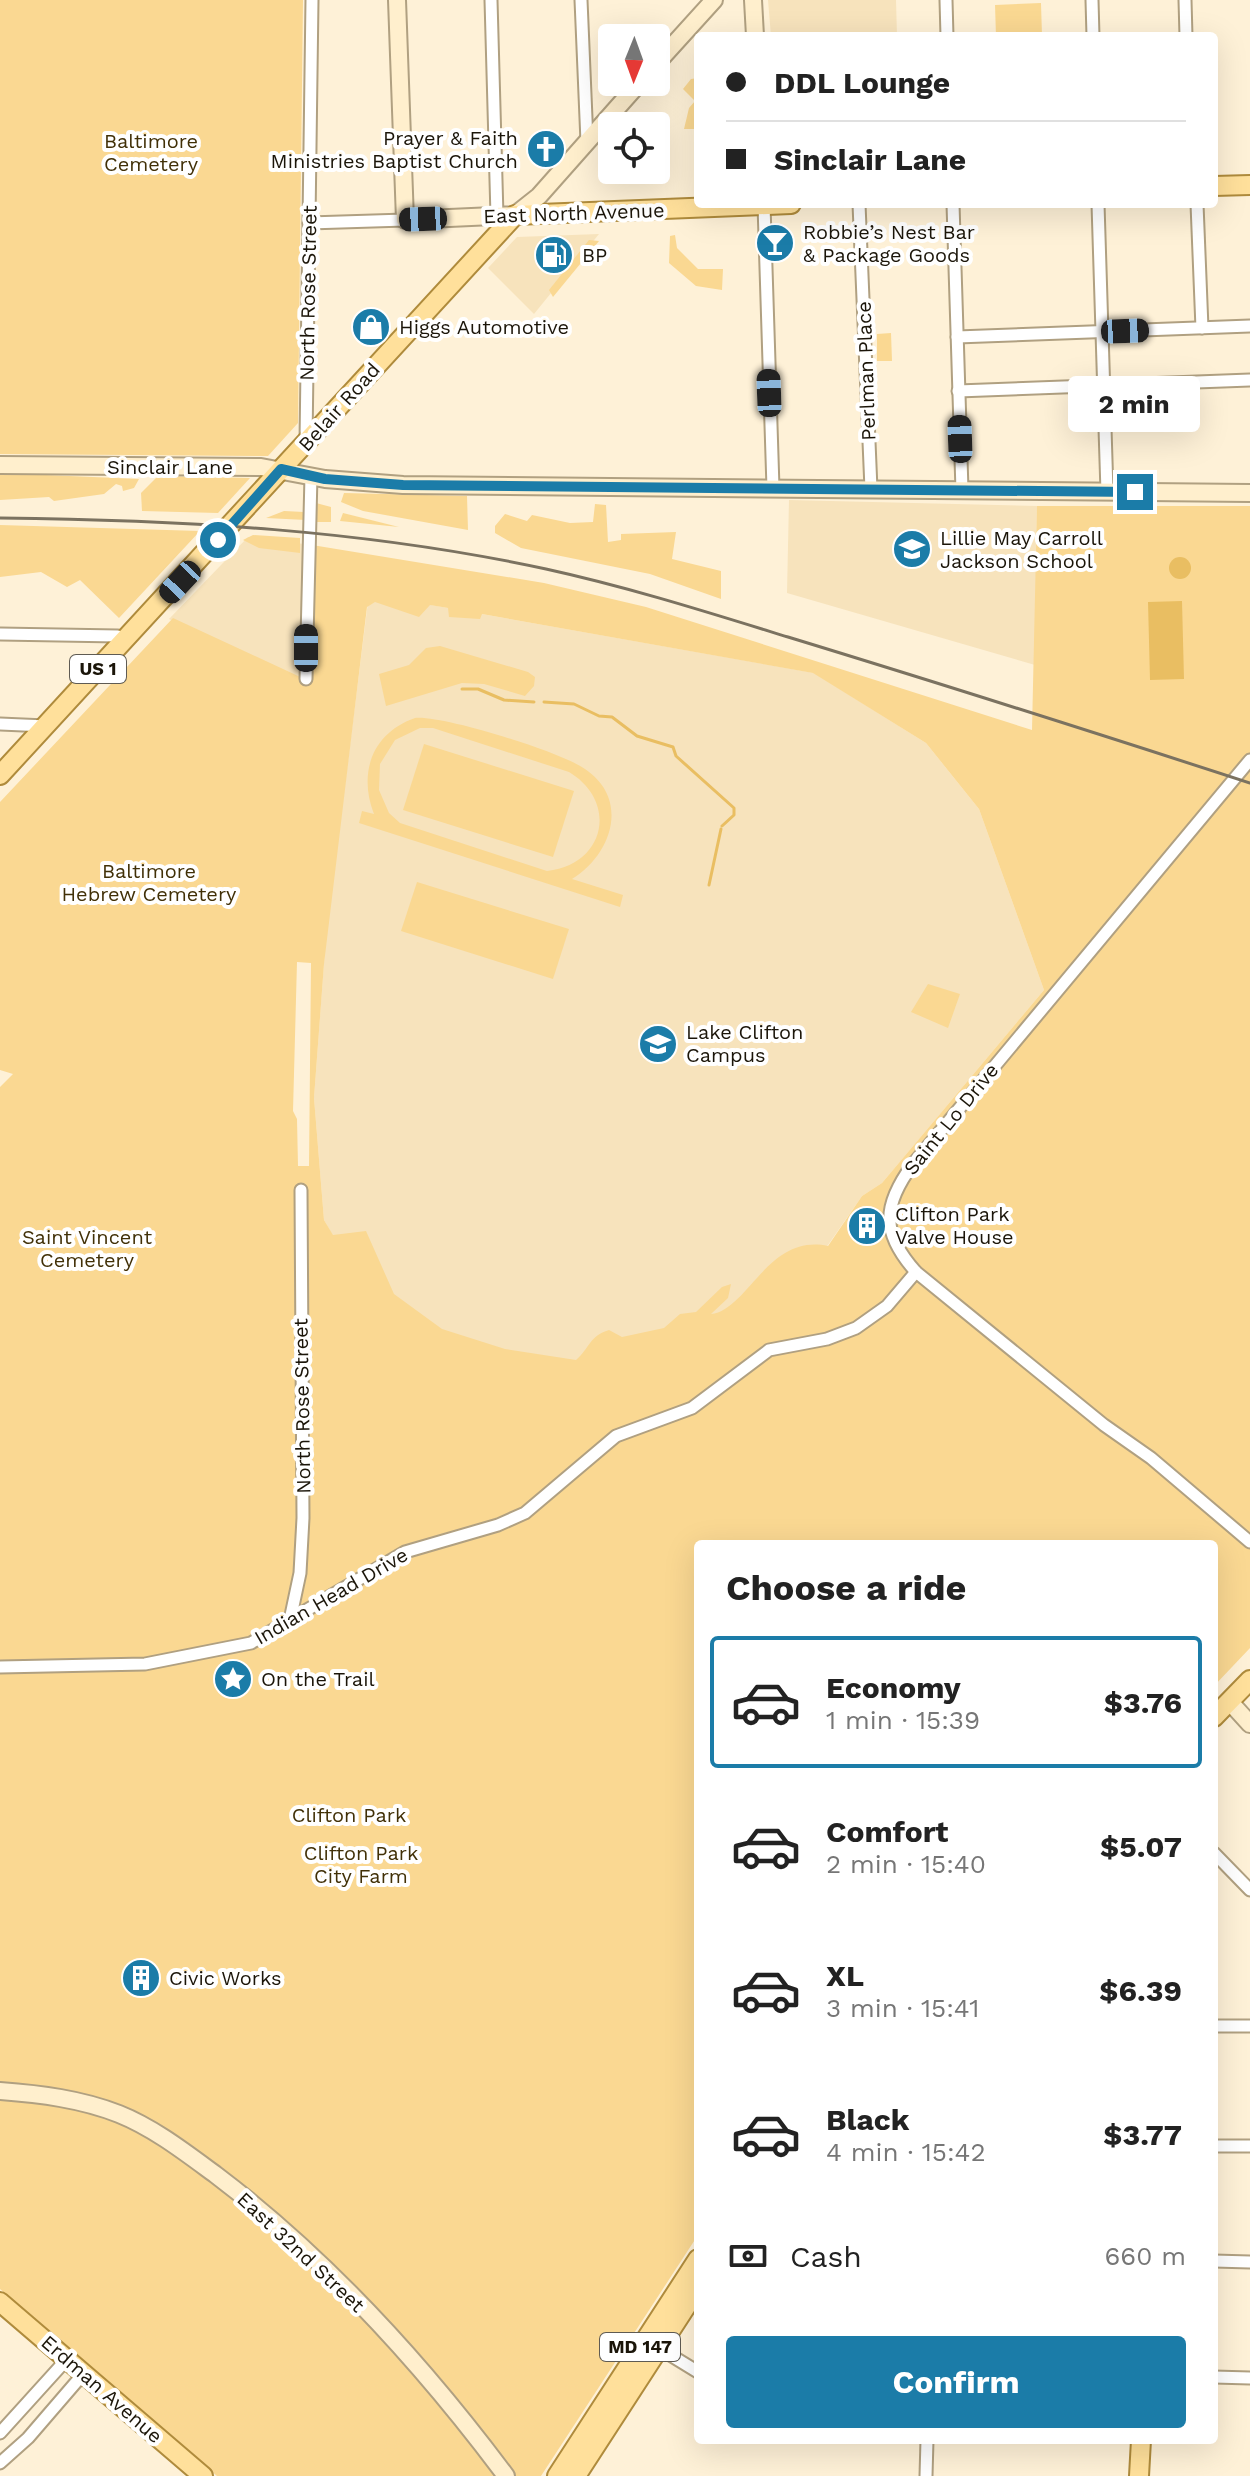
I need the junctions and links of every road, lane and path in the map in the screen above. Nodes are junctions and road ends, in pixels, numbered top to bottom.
1 (312, 0) edge
2 (397, 0) edge
3 (491, 0) edge
4 (581, 0) edge
5 (714, 0) edge
6 (753, 0) edge
7 (946, 0) edge
8 (1092, 0) edge
9 (1185, 0) edge
10 (755, 32) edge
11 (947, 32) edge
12 (1093, 32) edge
13 (1186, 32) edge
14 (670, 49) edge
15 (628, 96) edge
16 (587, 142) junction
17 (1250, 185) edge
18 (1218, 186) edge
19 (694, 208) edge
20 (764, 208) edge
21 (859, 208) edge
22 (953, 208) edge
23 (1098, 208) edge
24 (1197, 208) edge
25 (506, 216) junction
26 (405, 220) junction
27 (309, 223) junction
28 (1250, 326) edge
29 (1202, 328) junction
30 (1102, 331) junction
31 (957, 337) junction
32 (1250, 380) edge
33 (1104, 386) junction
34 (958, 391) junction
35 (306, 443) junction
36 (0, 465) edge
37 (281, 469) junction
38 (311, 476) junction
39 (773, 488) junction
40 (871, 489) junction
41 (962, 490) junction
42 (1107, 492) junction
43 (1250, 493) edge
44 (0, 634) edge
45 (124, 642) junction
46 (306, 679) dead end
47 (0, 724) edge
48 (46, 726) junction
49 (1250, 760) edge
50 (0, 775) edge
51 (301, 1190) dead end
52 (916, 1272) junction
53 (1250, 1542) edge
54 (290, 1620) junction
55 (0, 1667) edge
56 (1250, 1680) edge
57 (1230, 1702) junction
58 (1218, 1713) edge
59 (1250, 1724) edge
60 (1218, 1857) edge
61 (1250, 1890) edge
62 (1218, 2026) edge
63 (1250, 2026) edge
64 (0, 2091) edge
65 (1218, 2146) edge
66 (1250, 2146) edge
67 (1218, 2261) edge
68 (1250, 2262) edge
69 (694, 2266) edge
70 (694, 2293) edge
71 (0, 2302) edge
72 (652, 2344) junction
73 (67, 2359) junction
74 (694, 2370) edge
75 (84, 2373) junction
76 (1218, 2377) edge
77 (1250, 2378) edge
78 (0, 2433) edge
79 (927, 2444) edge
80 (1141, 2444) edge
81 (0, 2463) edge
82 (203, 2476) edge
83 (506, 2476) edge
84 (557, 2476) edge
85 (576, 2476) edge
86 (926, 2476) edge
87 (1139, 2476) edge

1 - 27 street, North Rose Street
2 - 26 main road
3 - 25 street
4 - 16 street
5 - 14 main road
6 - 10 main road
7 - 11 street
8 - 12 street
9 - 13 street
15 - 16 main road
16 - 25 main road
17 - 18 main road
19 - 25 main road, East North Avenue
20 - 39 street
21 - 40 street, Perlman Place
22 - 31 street
23 - 30 street
24 - 29 street
25 - 26 main road, East North Avenue
25 - 35 main road, Belair Road / US 1
26 - 27 street, East North Avenue
27 - 35 street, North Rose Street
28 - 29 street
29 - 30 street
30 - 31 street
30 - 33 street
31 - 34 street
32 - 33 street
33 - 34 street
33 - 42 street
34 - 41 street
35 - 37 main road, Belair Road / US 1
36 - 37 main road, Sinclair Lane
37 - 38 main road, Sinclair Lane
37 - 45 main road, Belair Road / US 1
38 - 39 main road, Sinclair Lane
38 - 46 street
39 - 40 main road, Sinclair Lane
40 - 41 main road, Sinclair Lane
41 - 42 main road, Sinclair Lane
42 - 43 main road, Sinclair Lane
44 - 45 street
45 - 48 main road, Belair Road / US 1
47 - 48 street
48 - 50 main road, Belair Road / US 1
49 - 52 street, Saint Lo Drive
51 - 54 street, North Rose Street
52 - 53 street, Saint Lo Drive
52 - 54 street, Indian Head Drive
54 - 55 street, Indian Head Drive
56 - 57 main road
57 - 58 main road
57 - 59 main road
60 - 61 street
62 - 63 street
64 - 83 main road, East 32nd Street
65 - 66 street
67 - 68 street
69 - 72 main road, MD 147
70 - 72 main road, MD 147
71 - 73 main road, Erdman Avenue
72 - 74 street
72 - 84 main road, MD 147
72 - 85 main road, MD 147
73 - 75 main road, Erdman Avenue
73 - 78 street
75 - 81 street
75 - 82 main road, Erdman Avenue
76 - 77 street
79 - 86 street
80 - 87 main road

